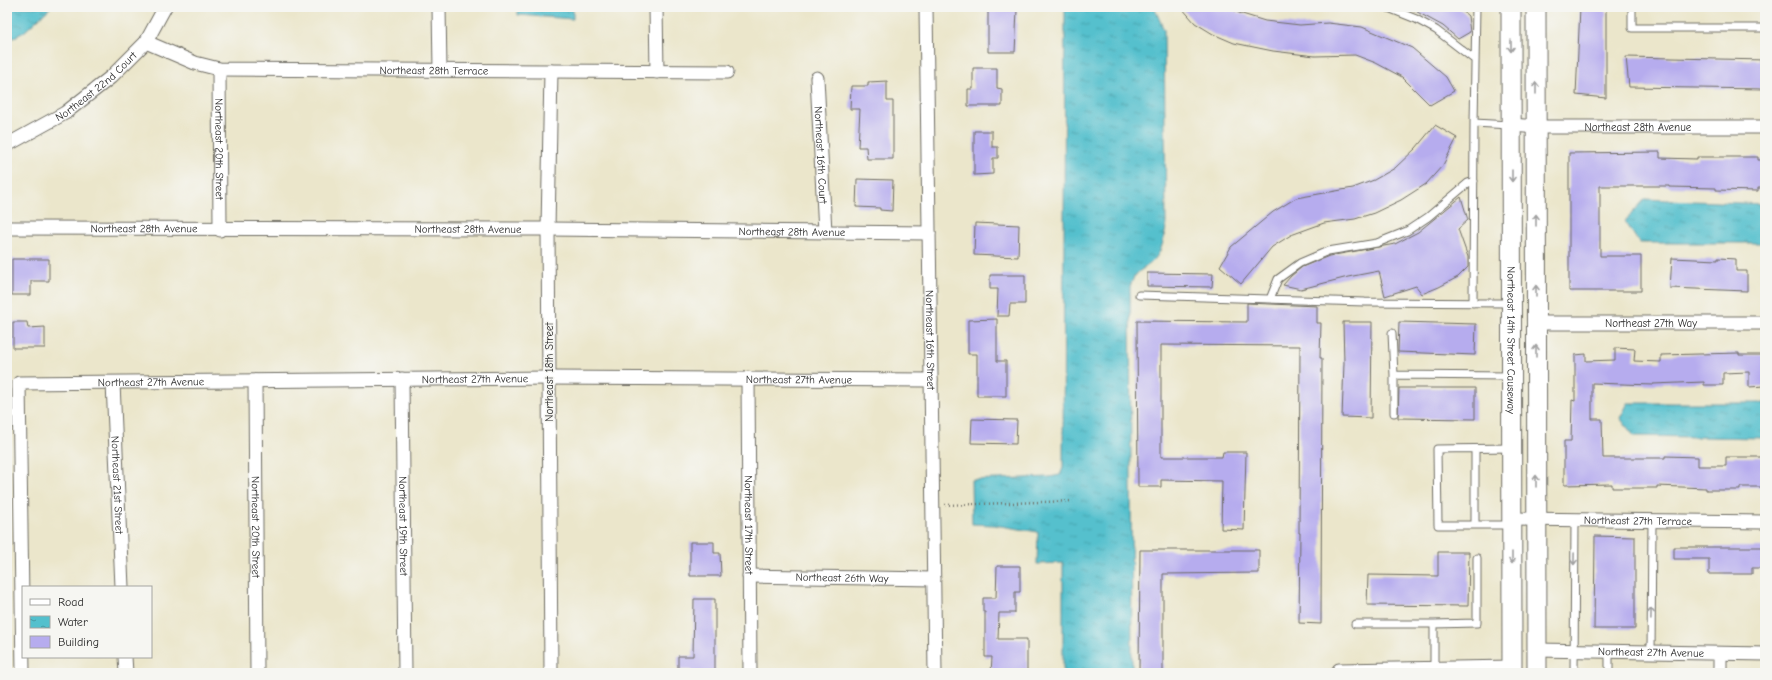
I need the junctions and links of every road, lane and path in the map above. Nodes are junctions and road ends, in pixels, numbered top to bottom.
1 (165, 7) edge
2 (439, 7) edge
3 (656, 7) edge
4 (926, 7) edge
5 (1386, 7) edge
6 (1476, 7) edge
7 (1511, 7) edge
8 (1536, 7) edge
9 (1632, 7) edge
10 (1765, 28) edge
11 (146, 42) junction
12 (1475, 60) junction
13 (219, 69) junction
14 (440, 70) junction
15 (551, 72) junction
16 (657, 72) junction
17 (727, 72) dead end
18 (817, 78) dead end
19 (1474, 123) junction
20 (1511, 125) junction
21 (1536, 127) junction
22 (1765, 127) edge
23 (7, 145) edge
24 (1474, 181) junction
25 (7, 228) edge
26 (548, 229) junction
27 (220, 230) junction
28 (825, 232) junction
29 (929, 233) junction
30 (1139, 295) dead end
31 (1270, 299) junction
32 (1473, 303) junction
33 (1512, 303) junction
34 (1536, 323) junction
35 (1765, 323) edge
36 (1392, 333) dead end
37 (1512, 352) junction
38 (1394, 375) junction
39 (1513, 376) junction
40 (549, 378) junction
41 (748, 378) junction
42 (402, 379) junction
43 (931, 380) junction
44 (255, 381) junction
45 (113, 383) junction
46 (1394, 413) dead end
47 (1512, 448) junction
48 (1475, 449) junction
49 (1073, 501) dead end
50 (933, 505) junction
51 (1536, 520) junction
52 (1575, 520) junction
53 (1652, 521) junction
54 (1512, 522) junction
55 (1765, 522) edge
56 (1475, 525) junction
57 (1477, 558) dead end
58 (749, 576) junction
59 (934, 579) junction
60 (122, 586) edge
61 (22, 600) edge
62 (1355, 624) dead end
63 (1434, 624) junction
64 (1537, 650) junction
65 (1574, 651) junction
66 (1609, 652) junction
67 (1651, 653) junction
68 (1720, 654) junction
69 (1765, 654) edge
70 (23, 658) edge
71 (125, 658) edge
72 (1434, 668) junction
73 (1479, 670) edge
74 (1338, 671) edge
75 (1516, 671) edge
76 (23, 673) edge
77 (126, 673) edge
78 (257, 673) edge
79 (406, 673) edge
80 (551, 673) edge
81 (750, 673) edge
82 (935, 673) edge
83 (1537, 673) edge
84 (1574, 673) edge
85 (1609, 673) edge
86 (1720, 673) edge

1 - 11 street, Northeast 22nd Court
2 - 14 street
3 - 16 street
4 - 29 street, Northeast 16th Street
5 - 12 lane
6 - 12 lane
7 -> 20 main road, Northeast 14th Street Causeway
21 -> 8 main road
9 - 10 lane
11 - 13 street, Northeast 28th Terrace
11 - 23 street, Northeast 22nd Court
12 - 19 lane
13 - 14 street, Northeast 28th Terrace
13 - 27 street, Northeast 20th Street
14 - 15 street, Northeast 28th Terrace
15 - 16 street, Northeast 28th Terrace
15 - 26 street, Northeast 18th Street
16 - 17 street, Northeast 28th Terrace
18 - 28 street, Northeast 16th Court
19 - 20 lane
19 - 24 lane
20 - 21 street, Northeast 28th Avenue
20 -> 33 main road, Northeast 14th Street Causeway
21 - 22 street, Northeast 28th Avenue
34 -> 21 main road
24 - 31 lane
24 - 32 lane
25 - 27 street, Northeast 28th Avenue
26 - 27 street, Northeast 28th Avenue
26 - 28 street, Northeast 28th Avenue
26 - 40 street, Northeast 18th Street
28 - 29 street, Northeast 28th Avenue
29 - 43 street, Northeast 16th Street
30 - 31 lane
31 - 32 lane
32 - 33 lane
33 - 37 main road, Northeast 14th Street Causeway
34 - 35 street, Northeast 27th Way
34 - 37 main road
51 -> 34 main road
36 - 38 lane
37 - 39 main road, Northeast 14th Street Causeway
38 - 39 lane
38 - 46 lane
39 - 47 main road, Northeast 14th Street Causeway
40 - 41 street, Northeast 27th Avenue
40 - 42 street, Northeast 27th Avenue
40 - 80 street, Northeast 18th Street
41 - 43 street, Northeast 27th Avenue
41 - 58 street, Northeast 17th Street
42 - 44 street, Northeast 27th Avenue
42 - 79 street, Northeast 19th Street
43 - 50 street, Northeast 16th Street
44 - 45 street, Northeast 27th Avenue
44 - 78 street, Northeast 20th Street
45 - 60 street, Northeast 21st Street
45 - 61 street, Northeast 27th Avenue
47 - 48 lane
47 - 54 main road, Northeast 14th Street Causeway
48 - 56 lane
48 - 56 lane
49 - 50 path
50 - 59 street, Northeast 16th Street
51 - 52 street, Northeast 27th Terrace
51 - 54 street, Northeast 27th Terrace
51 - 64 main road
52 - 53 street, Northeast 27th Terrace
52 -> 65 lane
53 - 55 street, Northeast 27th Terrace
67 -> 53 lane
54 - 56 lane
54 -> 75 main road, Northeast 14th Street Causeway
57 - 63 lane
58 - 59 street, Northeast 26th Way
58 - 81 street, Northeast 17th Street
59 - 82 street, Northeast 16th Street
62 - 63 lane
63 - 72 lane
64 - 65 street, Northeast 27th Avenue
64 - 83 main road
65 - 66 street, Northeast 27th Avenue
65 - 84 lane
66 - 67 street, Northeast 27th Avenue
66 - 85 lane
67 - 68 street, Northeast 27th Avenue
68 - 69 street, Northeast 27th Avenue
68 - 86 street
70 - 76 street, Northeast 27th Avenue
71 - 77 street
72 - 73 street
72 - 74 street
73 - 75 street

